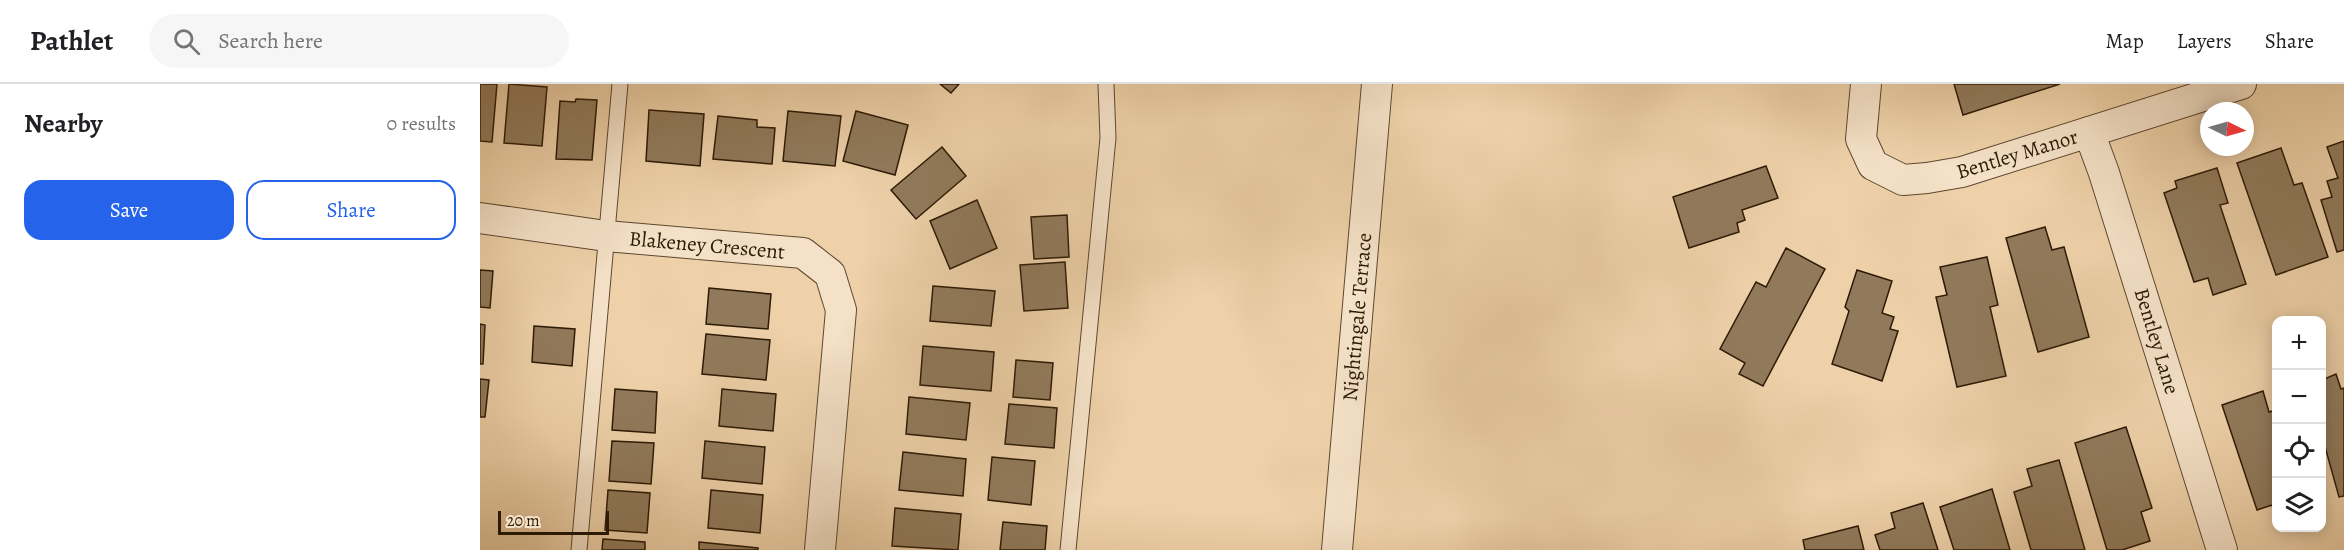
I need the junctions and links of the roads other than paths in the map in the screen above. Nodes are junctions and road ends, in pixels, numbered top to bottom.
1 (620, 84) edge
2 (1106, 84) edge
3 (1377, 84) edge
4 (1866, 84) edge
5 (2241, 84) edge
6 (2089, 132) junction
7 (480, 218) edge
8 (606, 236) junction
9 (579, 550) edge
10 (820, 550) edge
11 (1068, 550) edge
12 (1337, 550) edge
13 (2222, 550) edge

1 - 8 lane
2 - 11 lane
3 - 12 street, Nightingale Terrace
4 - 6 street, Bentley Manor
5 - 6 street, Bentley Manor
6 - 13 street, Bentley Lane
7 - 8 street, Blakeney Crescent
8 - 9 lane
8 - 10 street, Blakeney Crescent

